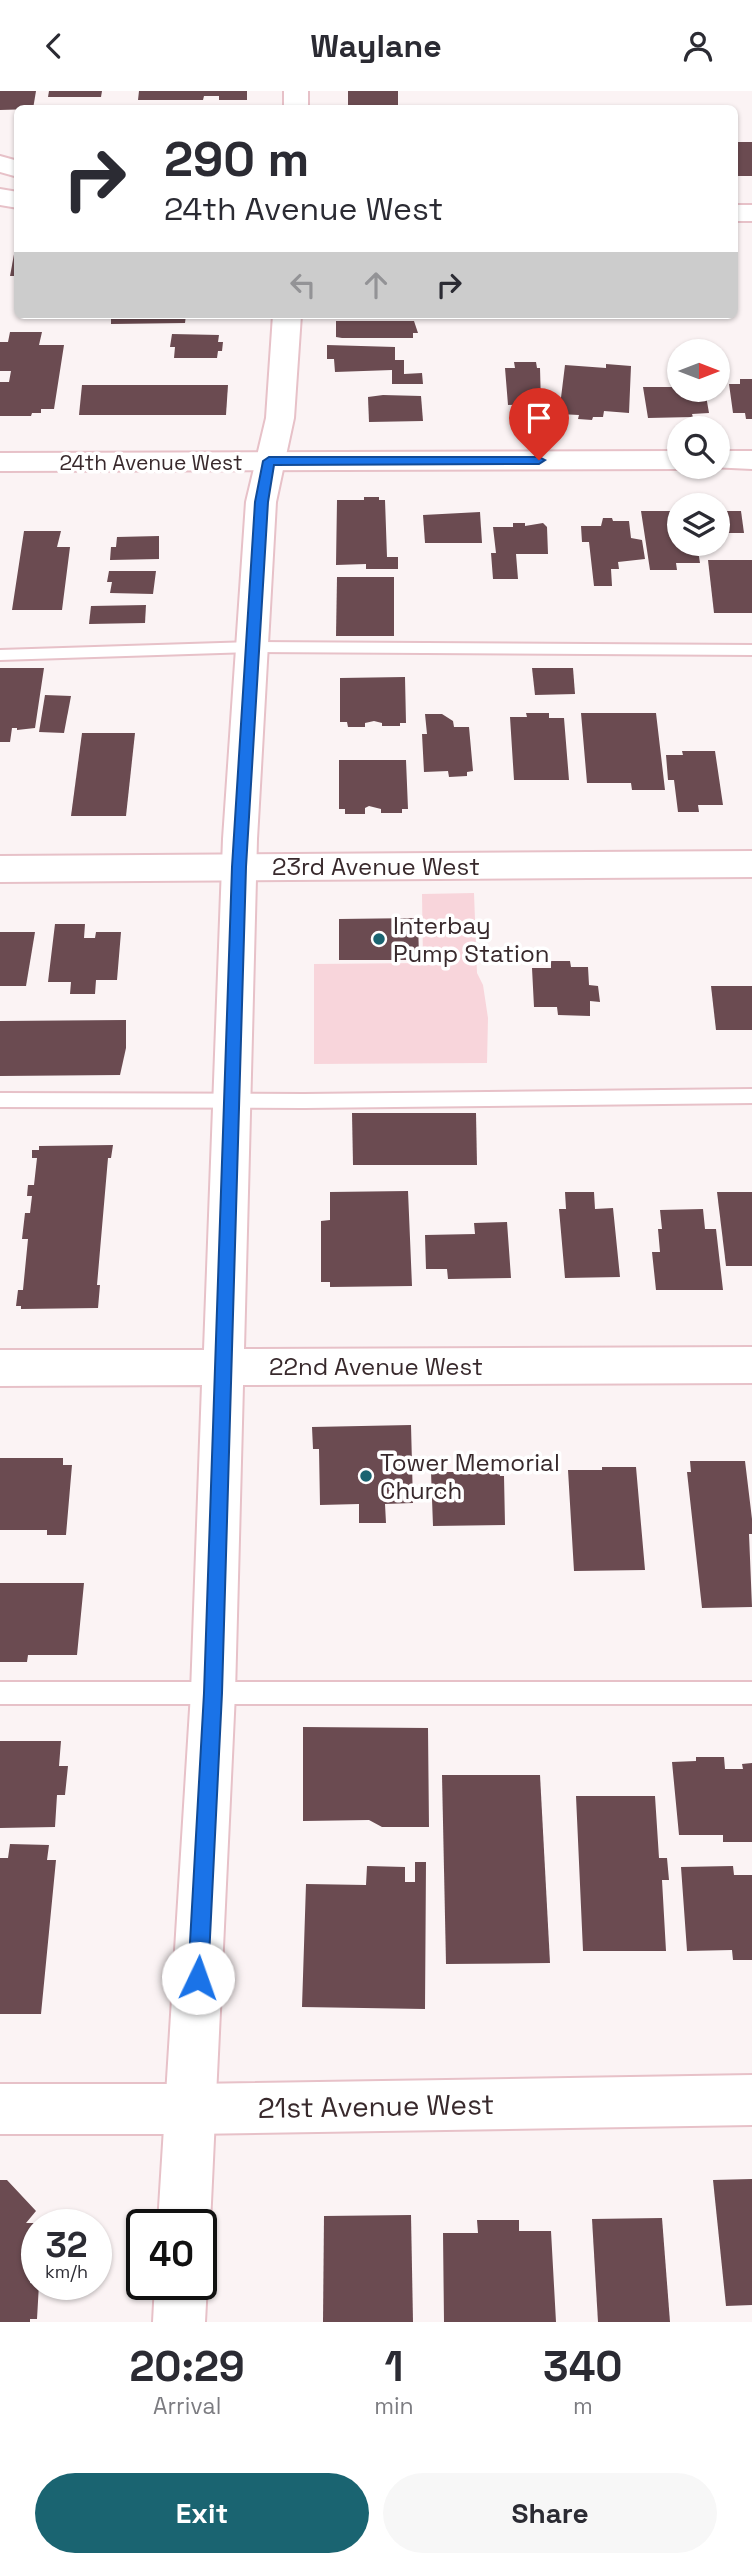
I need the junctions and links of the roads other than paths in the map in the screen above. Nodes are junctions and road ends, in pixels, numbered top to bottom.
1 (287, 319) edge
2 (667, 460) edge
3 (730, 460) edge
4 (752, 460) edge
5 (269, 461) junction
6 (0, 462) edge
7 (252, 647) junction
8 (752, 650) edge
9 (0, 655) edge
10 (752, 864) edge
11 (239, 867) junction
12 (0, 869) edge
13 (752, 1096) edge
14 (0, 1100) edge
15 (232, 1101) junction
16 (752, 1365) edge
17 (223, 1367) junction
18 (0, 1368) edge
19 (0, 1693) edge
20 (213, 1693) junction
21 (752, 1693) edge
22 (752, 2099) edge
23 (0, 2109) edge
24 (191, 2109) junction
25 (185, 2209) edge
26 (180, 2300) edge
27 (179, 2322) edge

1 - 5 street
2 - 5 street, 24th Avenue West
3 - 4 street
5 - 6 street, 24th Avenue West
5 - 7 street
7 - 8 lane
7 - 9 lane
7 - 11 street
10 - 11 street, 23rd Avenue West
11 - 12 street, 23rd Avenue West
11 - 15 street
13 - 15 lane
14 - 15 lane
15 - 17 street
16 - 17 street, 22nd Avenue West
17 - 18 street, 22nd Avenue West
17 - 20 street
19 - 20 lane
20 - 21 lane
20 - 24 street
22 - 24 street, 21st Avenue West
23 - 24 street, 21st Avenue West
24 - 25 street
26 - 27 street

